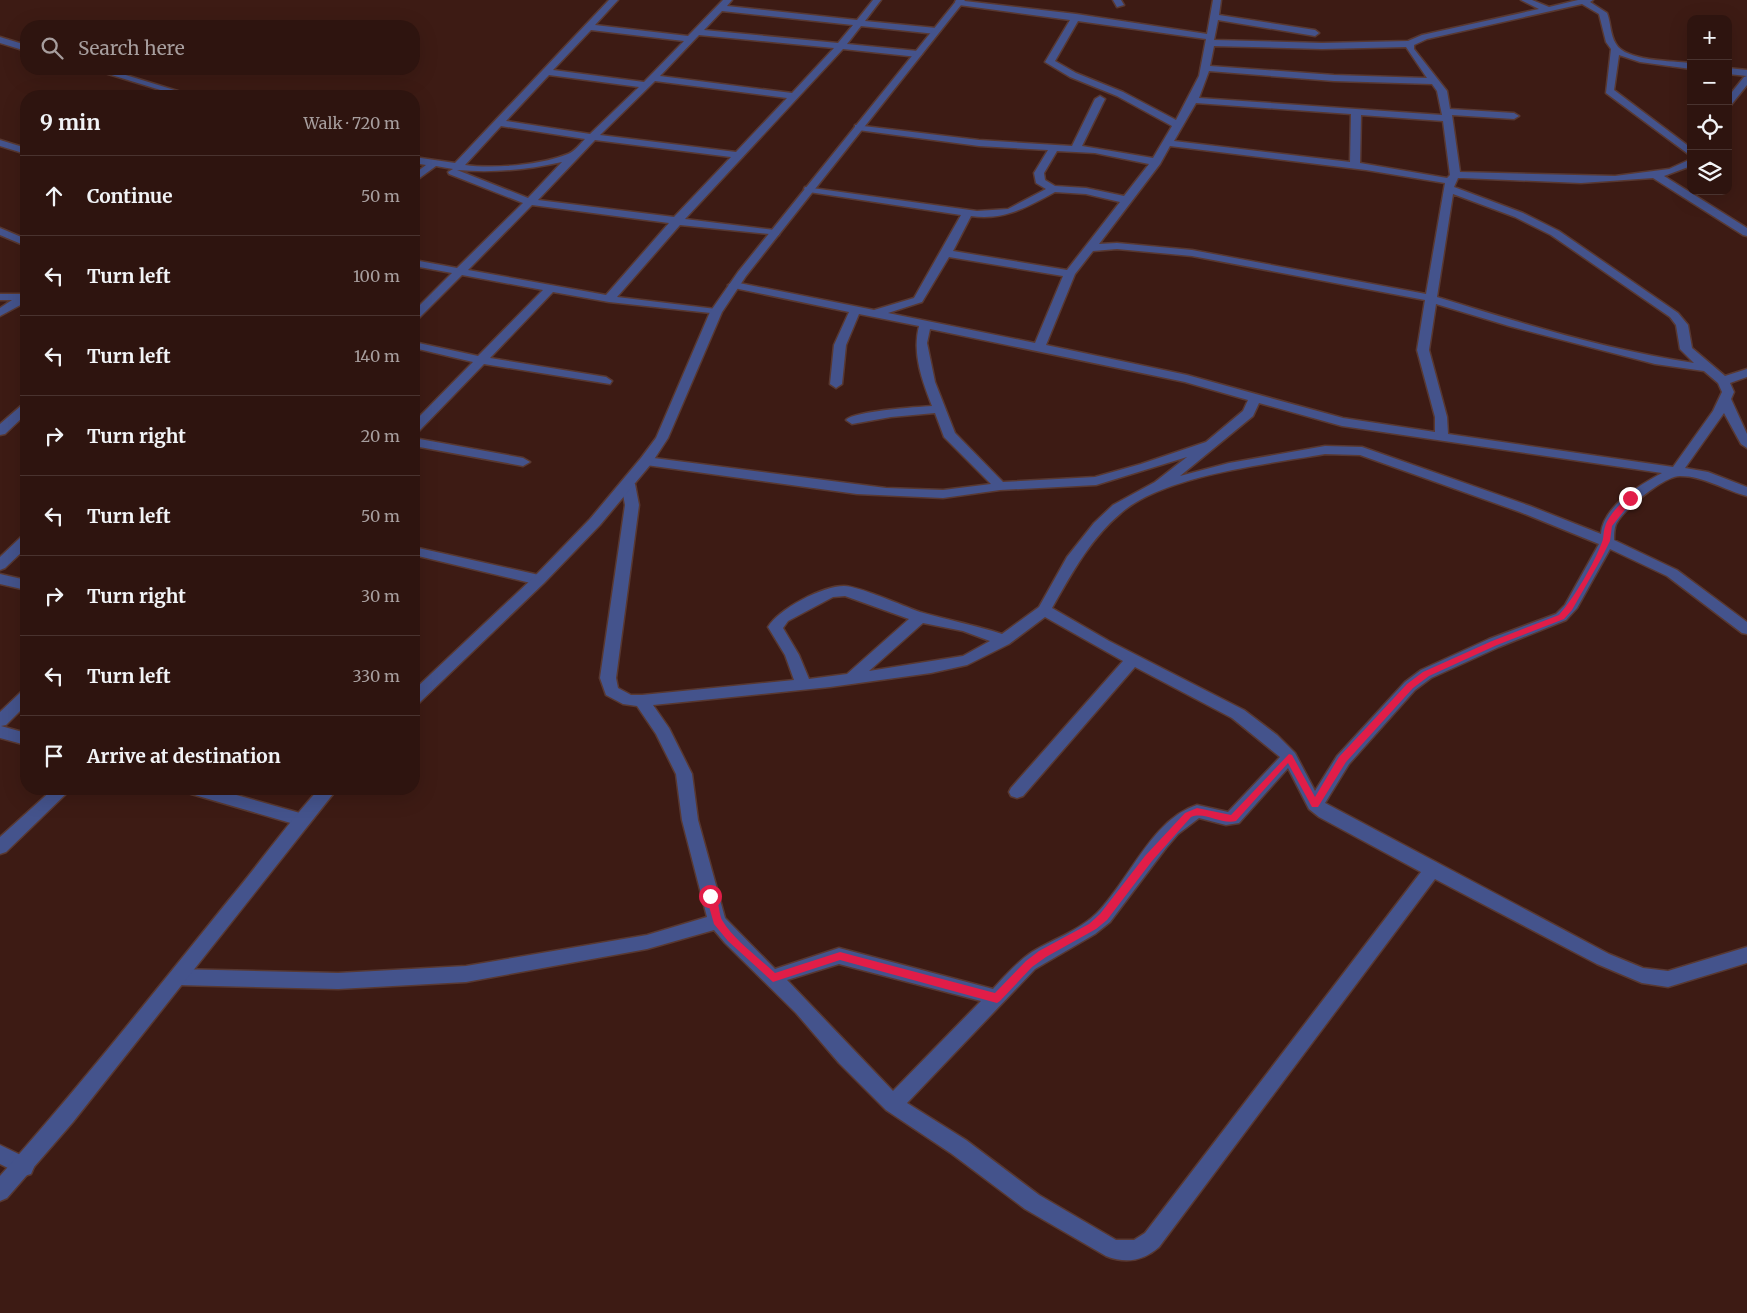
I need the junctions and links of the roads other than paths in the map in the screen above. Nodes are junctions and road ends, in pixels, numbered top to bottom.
1 (614, 0) edge
2 (728, 0) edge
3 (877, 0) edge
4 (1217, 0) edge
5 (1525, 0) edge
6 (960, 1) edge
7 (1587, 1) edge
8 (1561, 4) edge
9 (720, 8) junction
10 (1550, 10) junction
11 (1076, 17) junction
12 (1214, 18) junction
13 (859, 22) junction
14 (587, 27) junction
15 (936, 31) junction
16 (1315, 33) dead end
17 (693, 36) junction
18 (0, 40) edge
19 (1211, 40) junction
20 (1410, 44) junction
21 (20, 46) edge
22 (841, 46) junction
23 (1615, 49) junction
24 (918, 54) junction
25 (1687, 65) edge
26 (1206, 68) junction
27 (1732, 71) edge
28 (547, 72) junction
29 (1747, 73) edge
30 (117, 75) edge
31 (1747, 79) edge
32 (1436, 81) junction
33 (649, 82) junction
34 (169, 90) edge
35 (794, 96) junction
36 (1732, 98) edge
37 (1100, 99) dead end
38 (1194, 100) junction
39 (1356, 111) junction
40 (1447, 115) junction
41 (1514, 116) dead end
42 (500, 123) junction
43 (1179, 126) junction
44 (858, 127) junction
45 (592, 137) junction
46 (0, 143) edge
47 (1169, 143) junction
48 (1055, 146) junction
49 (1076, 148) junction
50 (20, 149) edge
51 (1687, 150) edge
52 (738, 155) junction
53 (573, 156) junction
54 (420, 161) edge
55 (1156, 162) junction
56 (435, 164) junction
57 (1687, 164) edge
58 (1355, 166) junction
59 (457, 167) junction
60 (1654, 174) junction
61 (420, 175) edge
62 (1451, 182) junction
63 (809, 189) junction
64 (1053, 189) junction
65 (1127, 200) junction
66 (530, 202) junction
67 (967, 213) junction
68 (677, 221) junction
69 (0, 231) edge
70 (775, 233) junction
71 (1747, 233) edge
72 (20, 240) edge
73 (1088, 248) junction
74 (946, 253) junction
75 (420, 264) edge
76 (458, 272) junction
77 (1070, 274) junction
78 (734, 285) junction
79 (551, 288) junction
80 (0, 296) edge
81 (20, 297) edge
82 (1430, 298) junction
83 (609, 299) junction
84 (20, 301) edge
85 (856, 309) junction
86 (420, 311) edge
87 (716, 312) junction
88 (0, 313) edge
89 (875, 313) junction
90 (926, 323) junction
91 (420, 346) edge
92 (1039, 347) junction
93 (481, 360) junction
94 (1707, 368) junction
95 (1747, 372) edge
96 (606, 381) dead end
97 (1724, 381) junction
98 (836, 384) dead end
99 (1255, 398) junction
100 (1725, 400) junction
101 (939, 409) junction
102 (20, 413) edge
103 (852, 420) dead end
104 (420, 423) edge
105 (0, 431) edge
106 (1442, 437) junction
107 (420, 443) edge
108 (1747, 444) edge
109 (1208, 445) junction
110 (646, 461) junction
111 (522, 462) dead end
112 (1676, 470) junction
113 (628, 484) junction
114 (1160, 485) junction
115 (1000, 486) junction
116 (1747, 492) edge
117 (1606, 541) junction
118 (20, 546) edge
119 (420, 552) edge
120 (0, 565) edge
121 (0, 579) edge
122 (540, 580) junction
123 (20, 584) edge
124 (1044, 610) junction
125 (920, 617) junction
126 (1747, 629) edge
127 (1004, 640) junction
128 (1133, 660) junction
129 (851, 679) junction
130 (804, 685) junction
131 (420, 688) edge
132 (642, 701) junction
133 (20, 702) edge
134 (0, 721) edge
135 (0, 732) edge
136 (20, 737) edge
137 (1289, 757) junction
138 (1017, 792) dead end
139 (56, 795) edge
140 (215, 795) edge
141 (324, 795) edge
142 (1315, 805) junction
143 (301, 820) junction
144 (0, 847) edge
145 (1433, 869) junction
146 (717, 921) junction
147 (1747, 955) edge
148 (773, 978) junction
149 (174, 982) junction
150 (997, 998) junction
151 (893, 1104) junction
152 (0, 1154) edge
153 (24, 1167) junction
154 (0, 1191) edge

1 - 14 street
2 - 9 street
3 - 13 street
4 - 12 street
5 - 10 street
6 - 11 street
6 - 15 street
7 - 8 street
7 - 23 street
8 - 10 street
9 - 13 street
9 - 17 street
10 - 20 street
11 - 19 street
11 - 43 street
12 - 16 street
12 - 19 street
13 - 15 street
13 - 22 street
14 - 17 street
14 - 28 street
15 - 24 street
17 - 22 street
17 - 33 street
18 - 21 street
19 - 20 street
19 - 26 street
20 - 32 street
22 - 24 street
22 - 35 street
23 - 25 street
23 - 51 street
24 - 44 street
26 - 32 street
26 - 38 street
27 - 29 street
28 - 33 street
28 - 42 street
30 - 34 street
31 - 36 street
32 - 40 street
33 - 35 street
33 - 45 street
35 - 52 street
37 - 49 street
38 - 39 street
38 - 43 street
39 - 40 street
39 - 58 street
40 - 41 street
40 - 62 street
42 - 45 street
42 - 59 street
43 - 47 street
44 - 48 street
44 - 63 street
45 - 52 street
45 - 53 street
46 - 50 street
47 - 55 street
47 - 58 street
48 - 49 street
48 - 64 street
49 - 55 street
52 - 68 street
53 - 59 street
53 - 66 street
54 - 56 street
55 - 65 street
56 - 59 street
56 - 61 street
56 - 66 street
57 - 60 street
58 - 62 street
60 - 62 street
60 - 71 street
62 - 82 street
62 - 94 street
63 - 67 street
63 - 70 street
64 - 65 street
64 - 67 street
65 - 73 street
66 - 68 street
66 - 76 street
67 - 74 street
68 - 70 street
68 - 83 street
69 - 72 street
70 - 78 street
73 - 77 street
73 - 82 street
74 - 77 street
74 - 89 street
75 - 76 street
76 - 79 street
76 - 86 street
77 - 92 street
78 - 85 street
78 - 87 street
79 - 83 street
79 - 93 street
80 - 81 street
82 - 94 street
82 - 106 street
83 - 87 street
84 - 88 street
85 - 89 street
85 - 98 street
87 - 110 street
89 - 90 street
90 - 92 street
90 - 101 street
91 - 93 street
92 - 99 street
93 - 96 street
93 - 104 street
94 - 97 street
95 - 97 street
97 - 100 street
99 - 106 street
99 - 109 street
100 - 108 street
100 - 112 street
101 - 103 street
101 - 115 street
102 - 105 street
106 - 112 street
107 - 111 street
109 - 114 street
109 - 115 street
110 - 113 street
110 - 115 street
112 - 116 street
112 - 117 street
113 - 122 street
113 - 132 street
114 - 117 street
114 - 124 street
117 - 126 street
117 - 142 street
118 - 120 street
119 - 122 street
121 - 123 street
122 - 131 street
124 - 127 street
124 - 128 street
125 - 127 street
125 - 129 street
125 - 130 street
127 - 129 street
128 - 137 street
128 - 138 street
129 - 130 street
130 - 132 street
132 - 146 street
133 - 134 street
135 - 136 street
137 - 142 street
137 - 150 street
139 - 144 street
140 - 143 street
141 - 143 street
142 - 145 street
143 - 149 street
145 - 147 street
145 - 151 street
146 - 148 street
146 - 149 street
148 - 150 street
148 - 151 street
149 - 153 street
150 - 151 street
152 - 153 street
153 - 154 street

